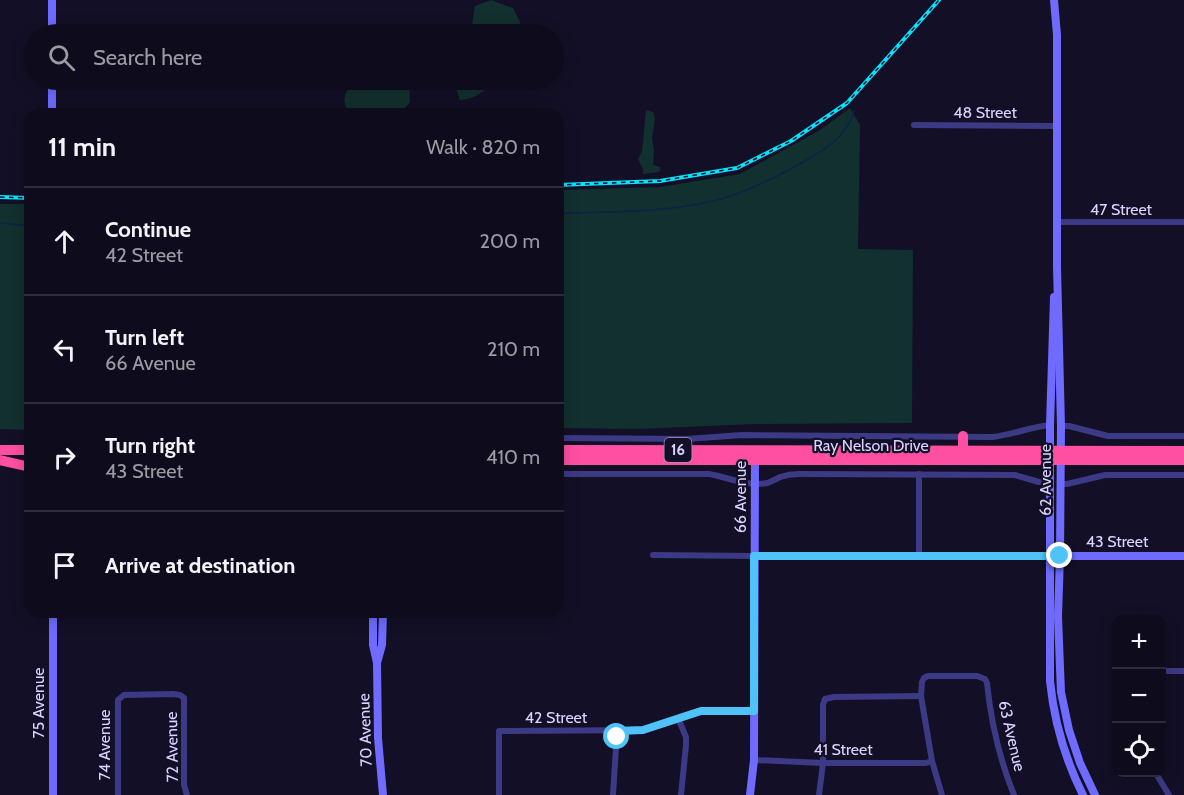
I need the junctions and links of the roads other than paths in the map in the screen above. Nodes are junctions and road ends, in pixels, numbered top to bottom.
1 (52, 0) edge
2 (1054, 0) edge
3 (52, 24) edge
4 (52, 90) edge
5 (52, 108) edge
6 (914, 125) dead end
7 (1057, 126) junction
8 (1057, 222) junction
9 (1184, 222) edge
10 (1057, 267) junction
11 (1050, 425) junction
12 (1061, 426) junction
13 (963, 436) junction
14 (1184, 436) edge
15 (564, 438) edge
16 (0, 450) edge
17 (24, 450) edge
18 (564, 450) edge
19 (963, 451) junction
20 (1184, 451) edge
21 (755, 455) junction
22 (1055, 456) junction
23 (24, 459) edge
24 (0, 460) edge
25 (564, 460) edge
26 (1184, 460) edge
27 (24, 466) edge
28 (564, 474) edge
29 (919, 474) junction
30 (1184, 475) edge
31 (1051, 482) junction
32 (754, 484) junction
33 (1060, 484) junction
34 (654, 555) dead end
35 (754, 556) junction
36 (919, 556) junction
37 (1056, 556) junction
38 (1184, 556) edge
39 (53, 618) edge
40 (373, 618) edge
41 (383, 618) edge
42 (377, 663) junction
43 (1166, 671) edge
44 (1184, 671) edge
45 (921, 696) junction
46 (184, 698) joint
47 (754, 711) junction
48 (678, 718) junction
49 (617, 731) junction
50 (754, 760) junction
51 (932, 761) junction
52 (823, 763) junction
53 (1158, 777) edge
54 (53, 795) edge
55 (118, 795) edge
56 (187, 795) edge
57 (383, 795) edge
58 (499, 795) edge
59 (613, 795) edge
60 (681, 795) edge
61 (750, 795) edge
62 (819, 795) edge
63 (942, 795) edge
64 (1014, 795) edge
65 (1083, 795) edge
66 (1095, 795) edge
67 (1169, 795) edge

1 - 3 main road
2 - 7 main road, 62 Avenue
4 - 5 main road
6 - 7 street, 48 Street
7 - 8 main road, 62 Avenue
8 - 9 street, 47 Street
8 - 10 main road, 62 Avenue
10 - 11 main road, 62 Avenue
10 - 12 main road, 62 Avenue
11 - 13 street
11 - 22 main road, 62 Avenue
12 - 14 street
12 - 22 main road, 62 Avenue
13 - 15 street
13 - 19 highway
16 - 17 highway
18 - 21 highway, Ray Nelson Drive / 16
19 - 21 highway, Ray Nelson Drive / 16
19 - 22 highway, Ray Nelson Drive / 16
20 - 22 highway, Ray Nelson Drive / 16
21 - 22 highway, Ray Nelson Drive / 16
21 - 25 highway, Ray Nelson Drive / 16
21 - 32 main road, 66 Avenue
22 - 26 highway, Ray Nelson Drive / 16
22 - 31 main road, 62 Avenue
22 - 33 main road, 62 Avenue
23 - 24 highway
24 - 27 highway
28 - 32 street
29 - 31 street
29 - 32 street
29 - 36 street
30 - 33 street
31 - 37 main road, 62 Avenue
32 - 35 main road, 66 Avenue
33 - 37 main road, 62 Avenue
34 - 35 street, 43 Street
35 - 36 main road, 43 Street
35 - 47 main road, 66 Avenue
36 - 37 main road, 43 Street
37 - 38 main road, 43 Street
37 - 65 main road, 62 Avenue
37 - 66 main road, 62 Avenue
39 - 54 main road, 75 Avenue
40 - 42 main road, 70 Avenue
41 - 42 main road, 70 Avenue
42 - 57 main road, 70 Avenue
43 - 44 street
45 - 51 street
45 - 52 street
45 - 64 street, 63 Avenue
46 - 55 street, 74 Avenue
46 - 56 street, 72 Avenue
47 - 48 street, 42 Street
47 - 50 main road, 66 Avenue
48 - 49 street, 42 Street
48 - 60 street
49 - 58 street, 42 Street
49 - 59 street
50 - 52 street, 41 Street
50 - 61 main road, 66 Avenue
51 - 52 street, 41 Street
51 - 63 street
52 - 62 street
53 - 67 street

